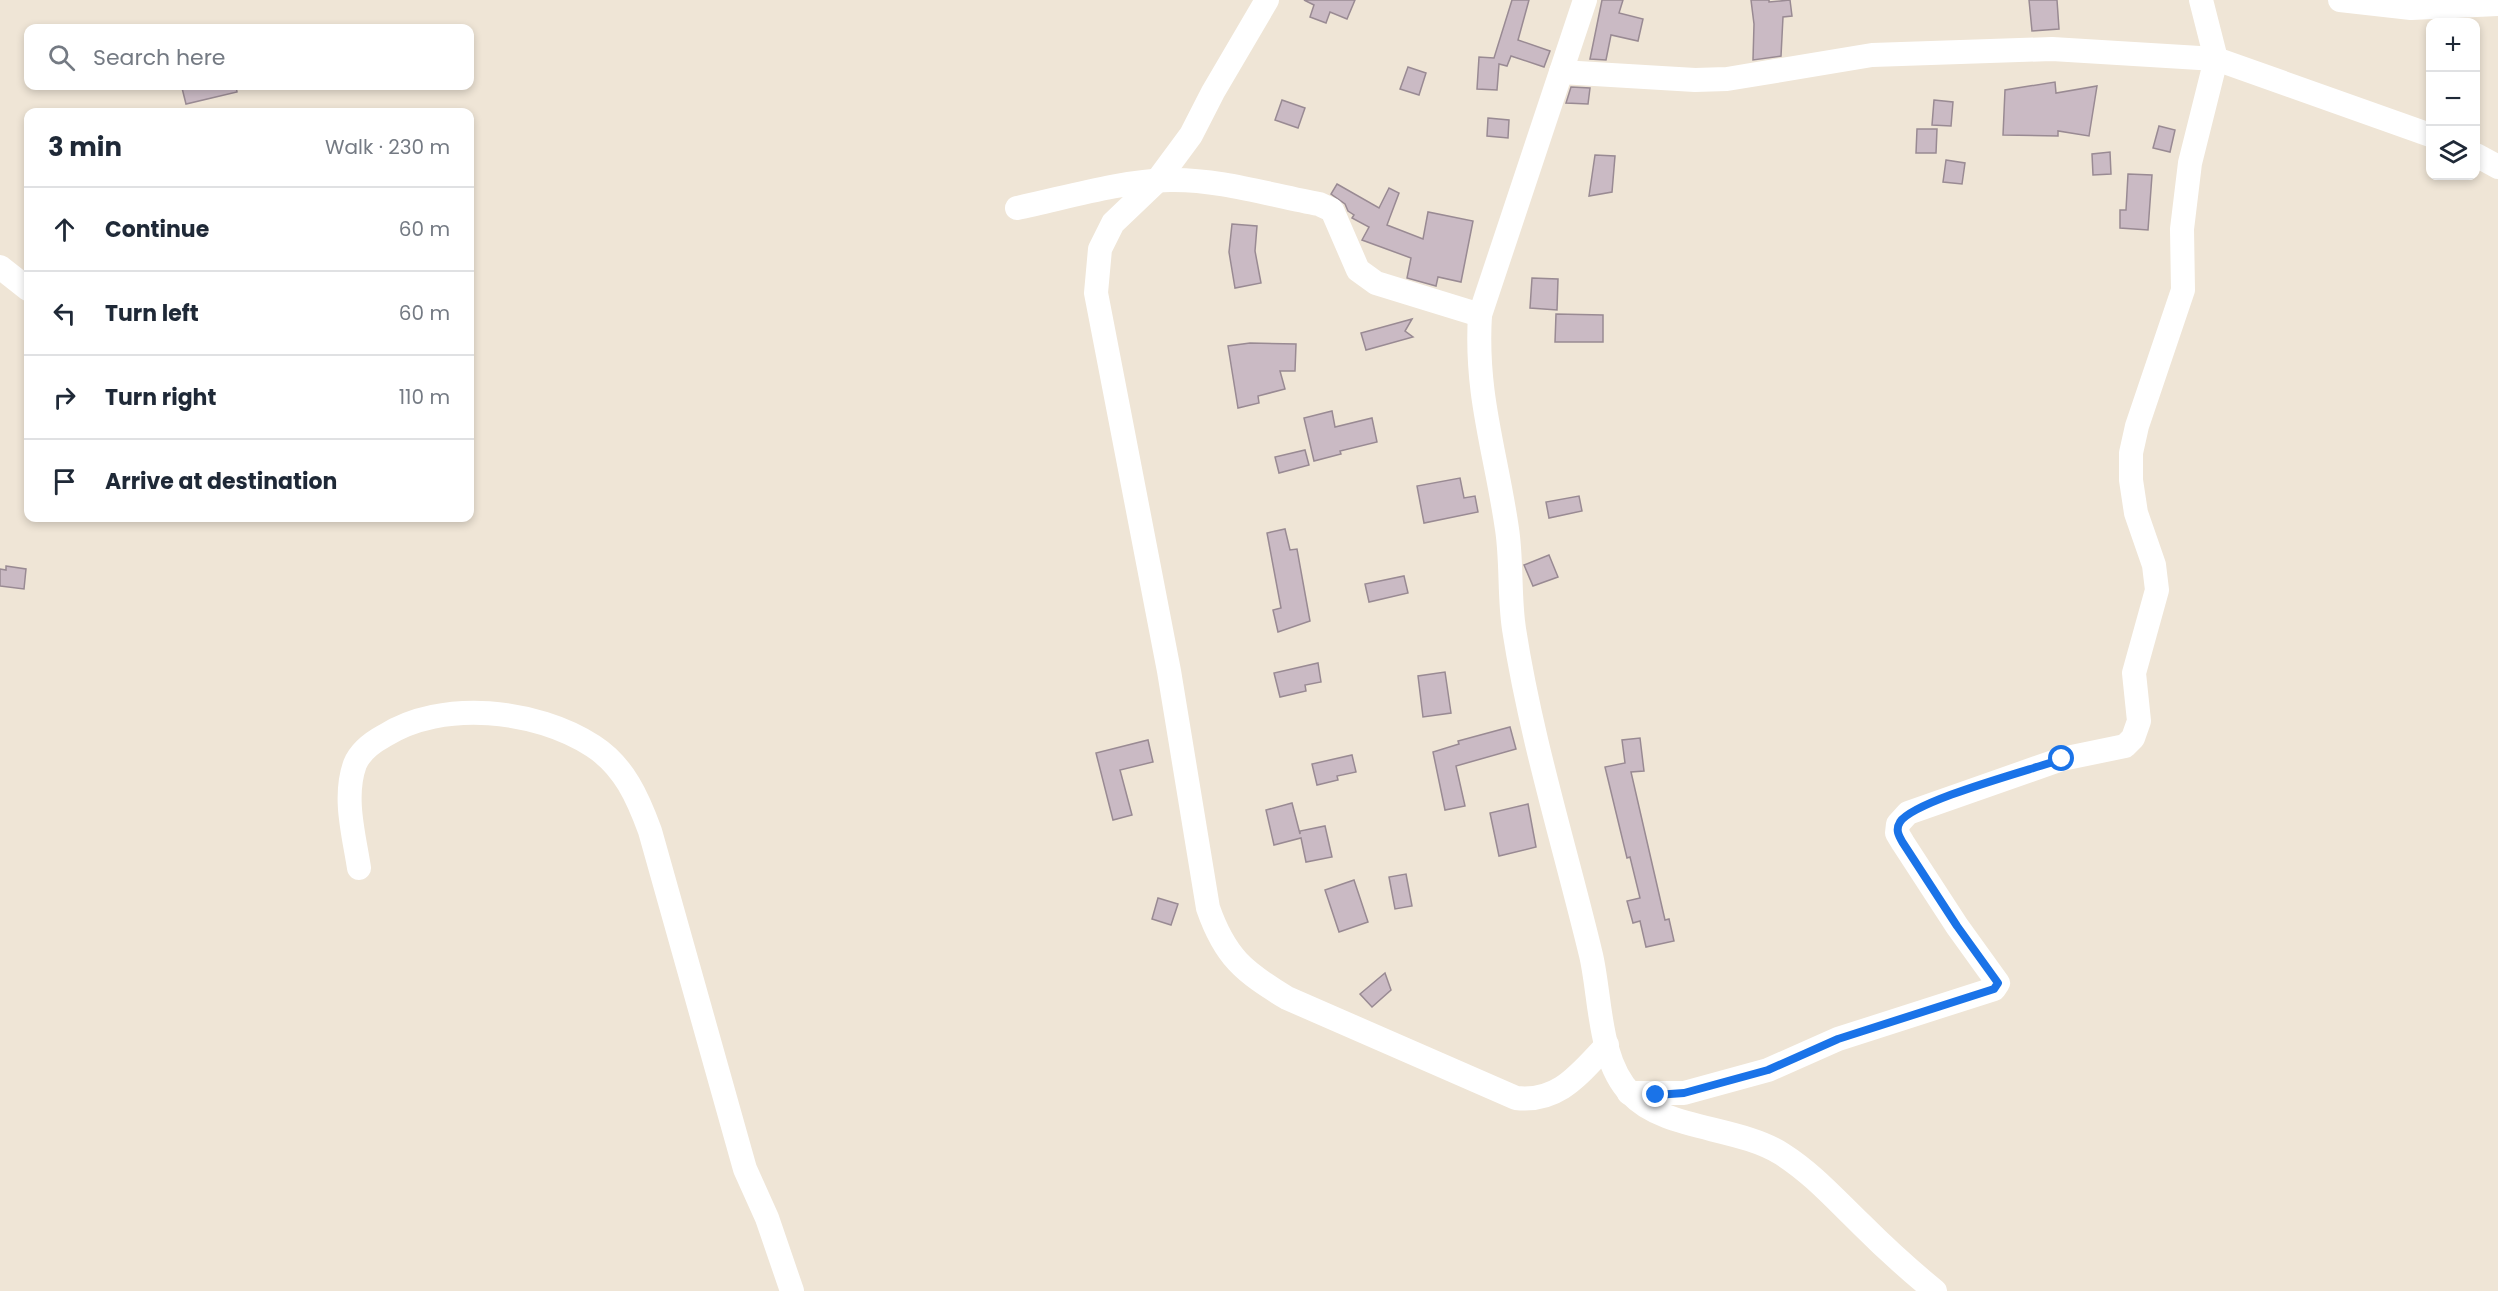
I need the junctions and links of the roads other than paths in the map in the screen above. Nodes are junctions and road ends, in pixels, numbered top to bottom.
1 (1267, 0) edge
2 (1585, 0) edge
3 (2200, 0) edge
4 (2340, 0) edge
5 (2498, 4) edge
6 (2216, 59) junction
7 (1561, 72) junction
8 (2426, 133) edge
9 (2480, 158) edge
10 (2498, 167) edge
11 (1157, 181) junction
12 (1017, 208) dead end
13 (3, 271) edge
14 (24, 286) edge
15 (1480, 315) junction
16 (359, 868) dead end
17 (1607, 1045) junction
18 (1629, 1093) junction
19 (792, 1291) edge
20 (1935, 1291) edge

1 - 11 street
2 - 7 street
3 - 6 street
4 - 5 street
6 - 7 street
6 - 8 street
6 - 18 street
7 - 15 street
9 - 10 street
11 - 12 street
11 - 15 street
11 - 17 street
13 - 14 street
15 - 17 street
16 - 19 street
17 - 18 street
18 - 20 street

